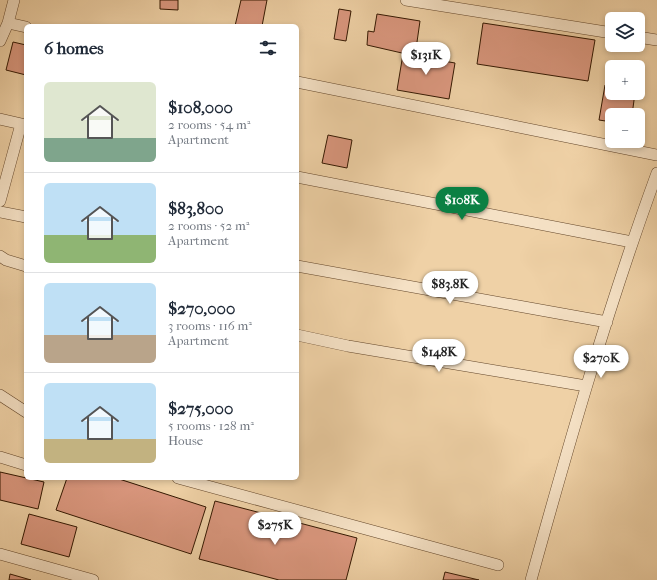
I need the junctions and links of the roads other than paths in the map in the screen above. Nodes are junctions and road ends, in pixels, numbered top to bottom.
1 (14, 0) edge
2 (406, 0) edge
3 (8, 23) junction
4 (24, 26) edge
5 (605, 32) edge
6 (645, 38) edge
7 (657, 40) edge
8 (0, 41) edge
9 (299, 82) edge
10 (0, 119) edge
11 (24, 124) edge
12 (657, 155) edge
13 (657, 174) edge
14 (299, 177) edge
15 (0, 201) edge
16 (0, 212) edge
17 (24, 217) edge
18 (632, 242) junction
19 (0, 256) edge
20 (24, 265) edge
21 (299, 266) edge
22 (607, 322) junction
23 (299, 335) edge
24 (586, 386) junction
25 (0, 395) edge
26 (24, 411) edge
27 (0, 457) edge
28 (24, 464) edge
29 (185, 480) edge
30 (0, 554) edge
31 (498, 565) dead end
32 (93, 580) edge
33 (531, 580) edge

1 - 3 street
2 - 5 street
3 - 4 street
3 - 8 street
6 - 7 street
9 - 12 street
10 - 11 street
11 - 15 street
13 - 18 street
14 - 18 street
16 - 17 street
18 - 22 street
19 - 20 street
21 - 22 street
22 - 24 street
23 - 24 street
24 - 33 street
25 - 26 street
27 - 28 street
29 - 31 street
30 - 32 street

